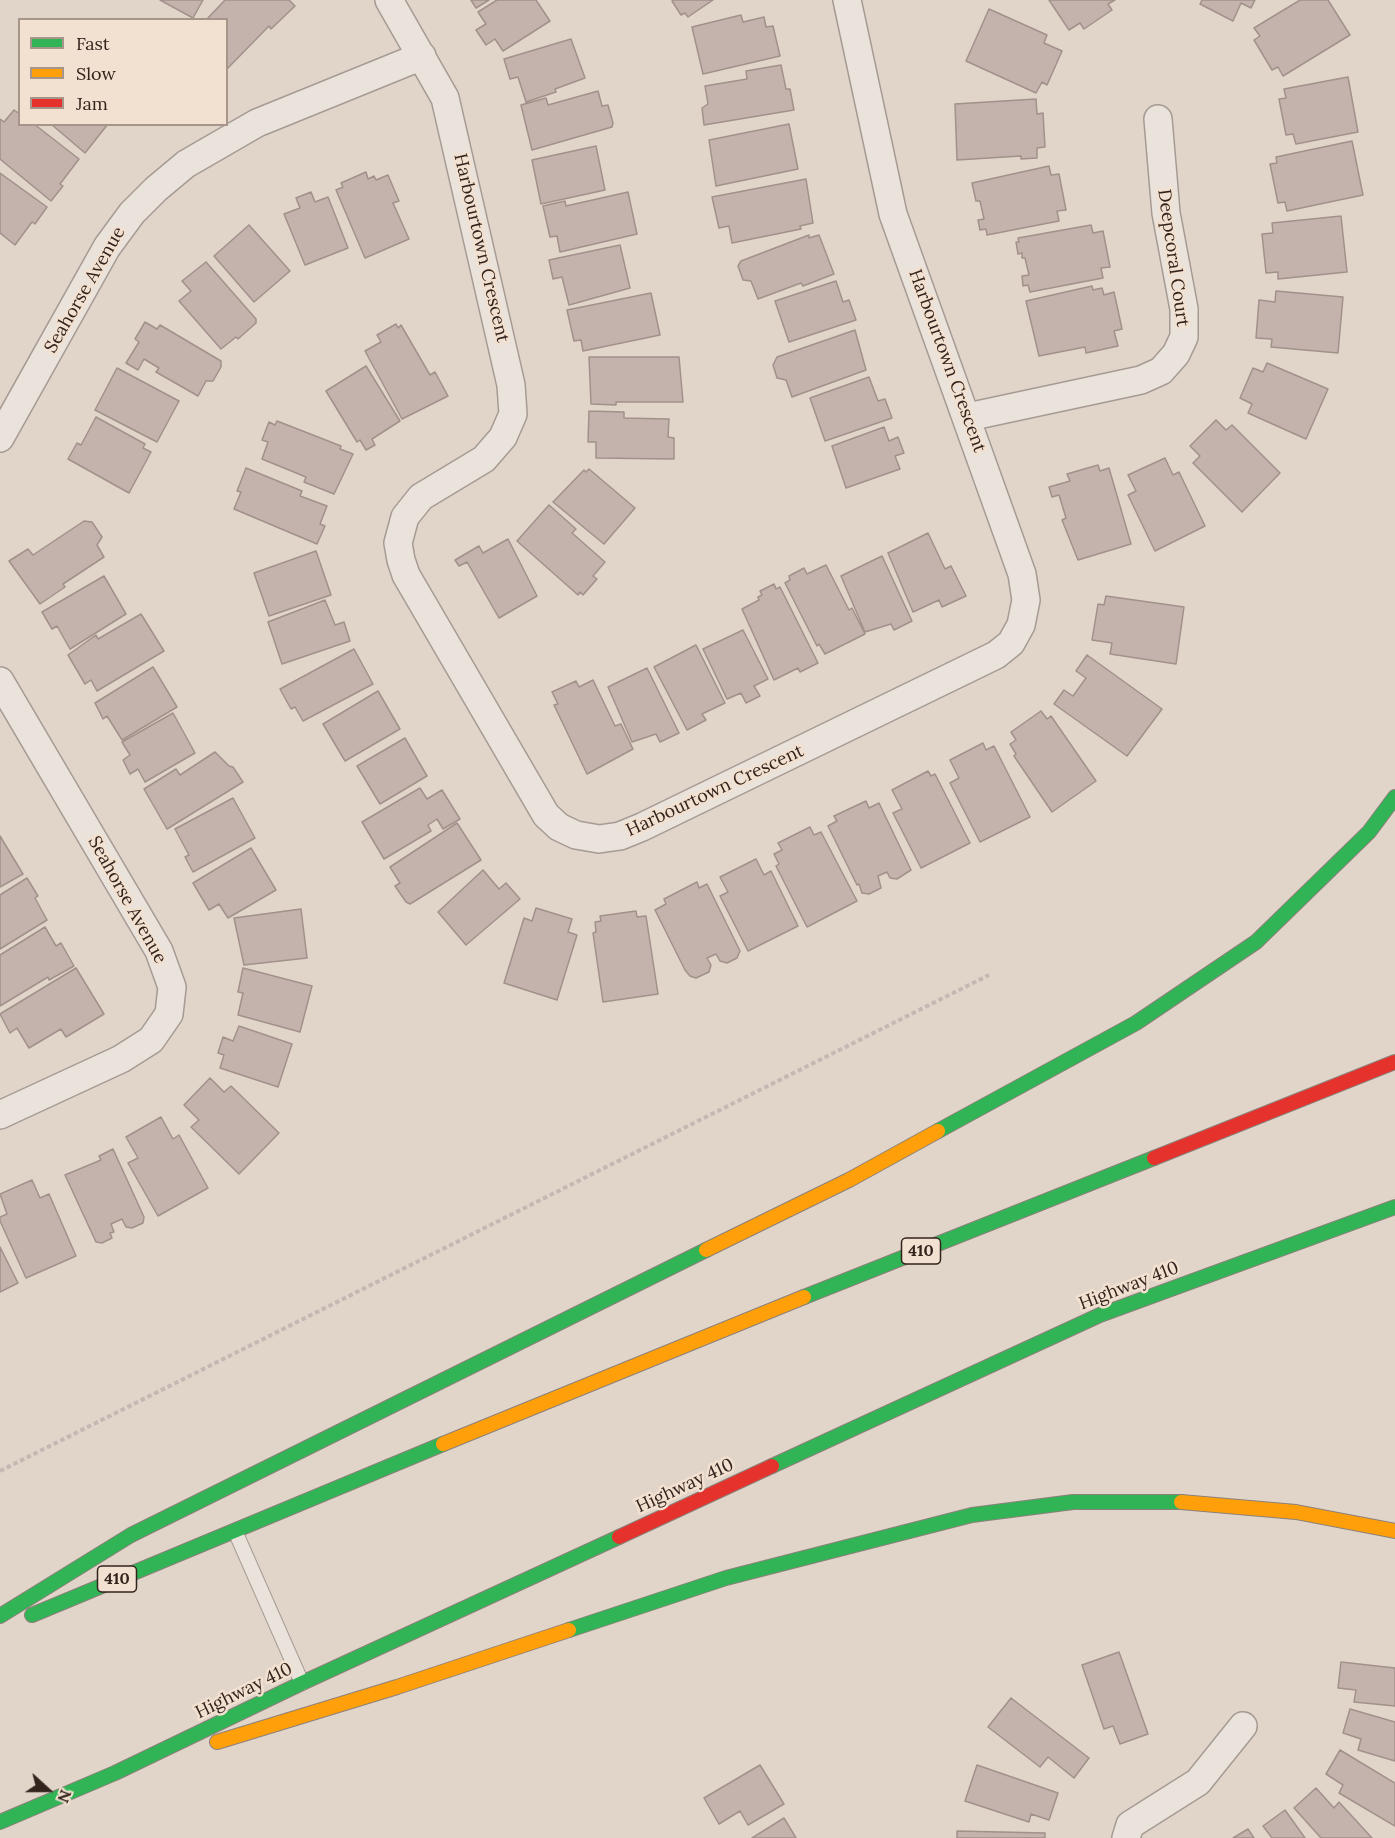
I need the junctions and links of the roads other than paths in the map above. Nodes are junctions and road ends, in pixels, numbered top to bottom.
1 (389, 0) edge
2 (847, 0) edge
3 (422, 57) junction
4 (1158, 119) dead end
5 (968, 417) junction
6 (0, 438) edge
7 (0, 681) edge
8 (1395, 796) edge
9 (1395, 1062) edge
10 (0, 1115) edge
11 (1395, 1207) edge
12 (235, 1531) junction
13 (1395, 1531) edge
14 (0, 1616) edge
15 (0, 1628) edge
16 (302, 1683) junction
17 (1243, 1726) dead end
18 (115, 1773) junction
19 (0, 1822) edge
20 (1126, 1838) edge

1 - 3 street, Harbourtown Crescent
2 - 5 street, Harbourtown Crescent
3 - 5 street, Harbourtown Crescent
3 - 6 street, Seahorse Avenue
4 - 5 street, Deepcoral Court
7 - 10 street, Seahorse Avenue
8 - 14 highway
9 - 12 highway, 410
11 - 16 highway, Highway 410
12 - 15 highway, 410
12 - 16 lane
13 - 18 highway
16 - 18 highway, Highway 410
17 - 20 street
18 - 19 highway, Highway 410

